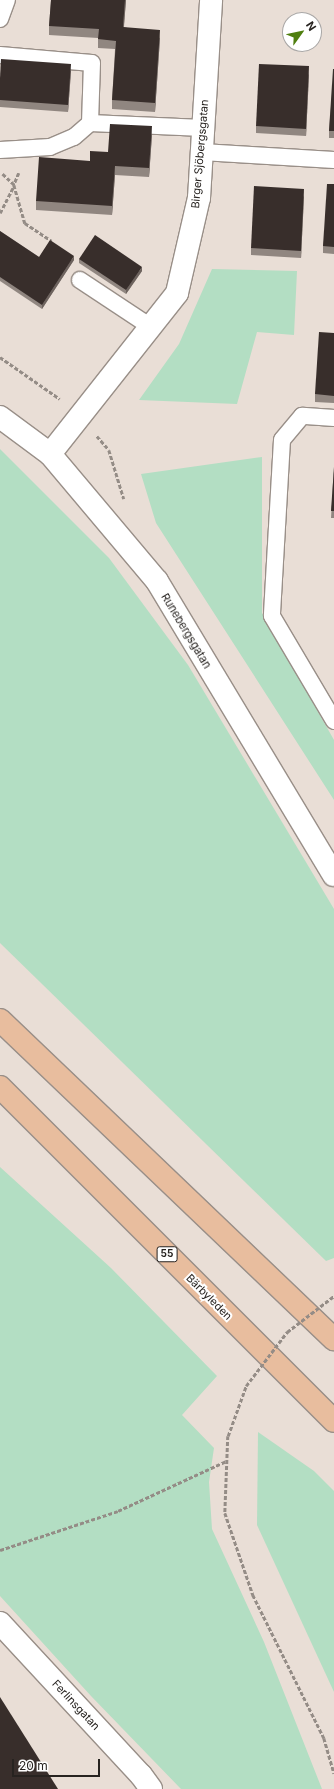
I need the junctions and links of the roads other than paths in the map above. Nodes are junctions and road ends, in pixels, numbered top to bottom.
1 (7, 0) edge
2 (211, 0) edge
3 (0, 19) edge
4 (0, 55) edge
5 (90, 123) junction
6 (203, 128) junction
7 (0, 150) edge
8 (202, 152) junction
9 (334, 160) edge
10 (80, 280) dead end
11 (151, 327) junction
12 (0, 417) edge
13 (334, 418) edge
14 (50, 454) junction
15 (330, 703) edge
16 (334, 721) edge
17 (334, 875) edge
18 (0, 1020) edge
19 (0, 1087) edge
20 (334, 1339) edge
21 (334, 1421) edge
22 (0, 1623) edge
23 (151, 1789) edge

1 - 3 lane
2 - 6 street, Birger Sjöbergsgatan
4 - 5 lane
5 - 6 lane
5 - 7 lane
6 - 8 street, Birger Sjöbergsgatan
8 - 9 lane
8 - 11 street, Birger Sjöbergsgatan
10 - 11 lane
11 - 14 street, Birger Sjöbergsgatan
12 - 14 street, Runebergsgatan
13 - 15 lane
14 - 17 street, Runebergsgatan
15 - 16 lane
18 - 20 main road
19 - 21 main road, Bärbyleden / 55
22 - 23 street, Ferlinsgatan

